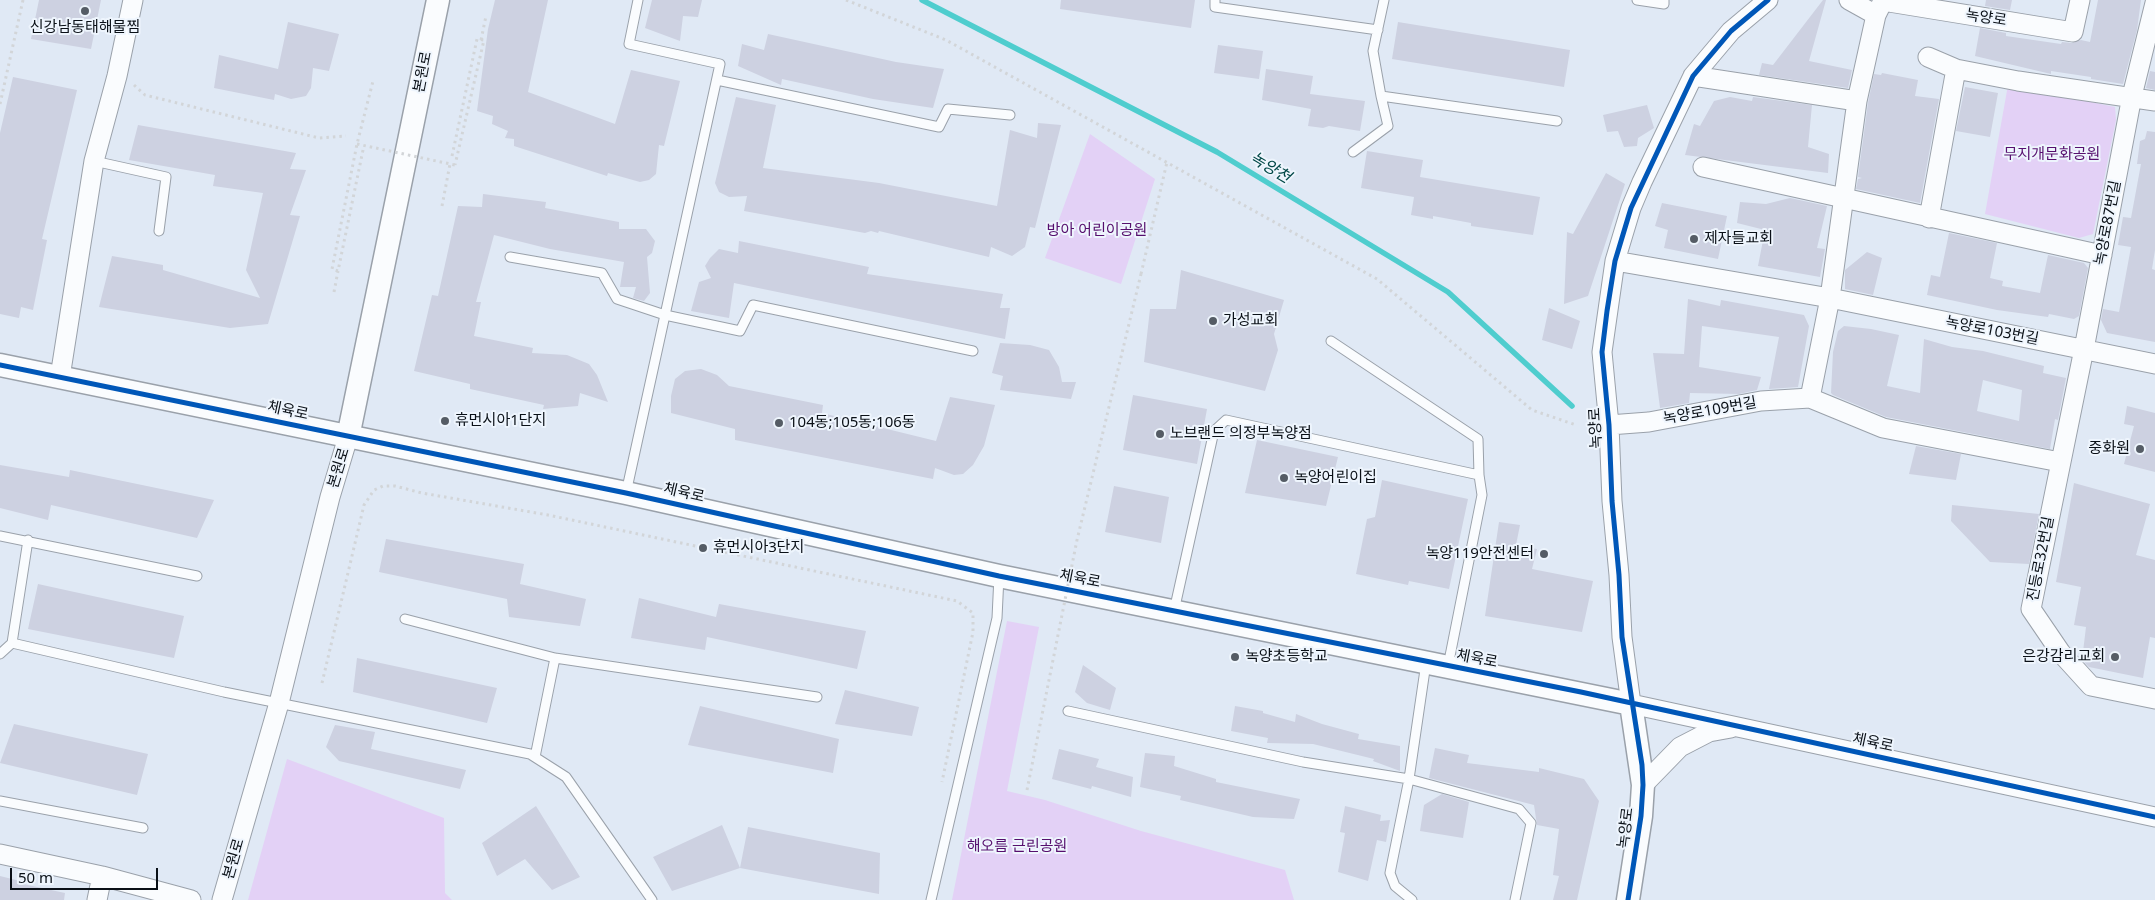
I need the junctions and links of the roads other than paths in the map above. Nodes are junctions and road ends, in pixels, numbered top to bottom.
1 (133, 0) edge
2 (438, 0) edge
3 (638, 0) edge
4 (1215, 0) edge
5 (1384, 0) edge
6 (1637, 0) edge
7 (1664, 0) edge
8 (1768, 0) edge
9 (1849, 0) edge
10 (2080, 0) edge
11 (2155, 3) edge
12 (1876, 15) junction
13 (1378, 30) junction
14 (1928, 57) dead end
15 (1956, 69) junction
16 (1693, 76) junction
17 (716, 80) junction
18 (1381, 96) junction
19 (2132, 96) junction
20 (1857, 101) junction
21 (2155, 101) edge
22 (1010, 115) dead end
23 (1557, 121) dead end
24 (1353, 152) dead end
25 (94, 161) junction
26 (1703, 167) dead end
27 (1844, 200) junction
28 (1929, 218) junction
29 (159, 231) dead end
30 (2102, 254) junction
31 (510, 257) dead end
32 (1615, 261) junction
33 (1830, 298) junction
34 (665, 315) junction
35 (1331, 341) dead end
36 (2084, 349) junction
37 (973, 351) dead end
38 (2155, 364) edge
39 (0, 365) edge
40 (60, 377) junction
41 (1810, 398) junction
42 (1609, 426) junction
43 (348, 438) junction
44 (2060, 462) junction
45 (1479, 475) junction
46 (626, 493) junction
47 (0, 536) edge
48 (28, 540) junction
49 (197, 576) dead end
50 (999, 576) junction
51 (1174, 611) junction
52 (404, 619) dead end
53 (12, 643) junction
54 (0, 654) edge
55 (554, 658) junction
56 (1426, 662) junction
57 (1448, 666) junction
58 (817, 697) dead end
59 (2155, 699) edge
60 (278, 703) junction
61 (1631, 704) junction
62 (1068, 711) dead end
63 (1738, 726) junction
64 (534, 757) junction
65 (1409, 780) junction
66 (1643, 785) junction
67 (0, 801) edge
68 (2155, 817) edge
69 (143, 828) dead end
70 (0, 854) edge
71 (102, 876) junction
72 (97, 900) edge
73 (191, 900) edge
74 (222, 900) edge
75 (652, 900) edge
76 (931, 900) edge
77 (1412, 900) edge
78 (1515, 900) edge
79 (1628, 900) edge

1 - 25 street
2 - 43 street, 본원로
3 - 17 lane
4 - 13 lane
5 - 13 lane
6 - 7 lane
8 - 16 street, 녹양로
9 - 12 street
10 - 12 street, 녹양로
11 - 19 street, 녹양로87번길
12 - 20 street
13 - 18 lane
14 - 15 street
15 - 19 street
15 - 28 street
16 - 20 street
16 - 32 street, 녹양로
17 - 22 lane
17 - 34 lane
18 - 23 lane
18 - 24 lane
19 - 21 street
19 - 30 street, 녹양로87번길
20 - 27 street
25 - 29 lane
25 - 40 street
26 - 27 street
27 - 28 street
27 - 33 street
28 - 30 street
30 - 36 street, 녹양로87번길
31 - 34 lane
32 - 33 street, 녹양로103번길
32 - 42 street, 녹양로
33 - 36 street, 녹양로103번길
33 - 41 street
34 - 37 lane
34 - 46 lane
35 - 45 lane
36 - 38 street, 녹양로103번길
36 - 44 street, 진등로32번길
39 - 40 street, 체육로
40 - 43 street, 체육로
41 - 42 street, 녹양로109번길
41 - 44 street
42 - 61 street, 녹양로
43 - 46 street, 체육로
43 - 60 street, 본원로
44 - 59 street, 진등로32번길
45 - 51 lane
45 - 57 lane
46 - 50 street, 체육로
47 - 48 lane
48 - 49 lane
48 - 53 lane
50 - 51 street, 체육로
50 - 76 lane
51 - 56 street, 체육로
52 - 55 lane
53 - 54 lane
53 - 60 lane
55 - 58 lane
55 - 64 lane
56 - 57 street, 체육로
56 - 65 lane
57 - 61 street, 체육로
60 - 64 lane
60 - 74 street, 본원로
61 - 63 street, 체육로
61 - 66 street, 녹양로
62 - 65 lane
63 - 66 street
63 - 68 street, 체육로
64 - 75 lane
65 - 77 lane
65 - 78 lane
66 - 79 street, 녹양로
67 - 69 lane
70 - 71 street
71 - 72 street
71 - 73 street

